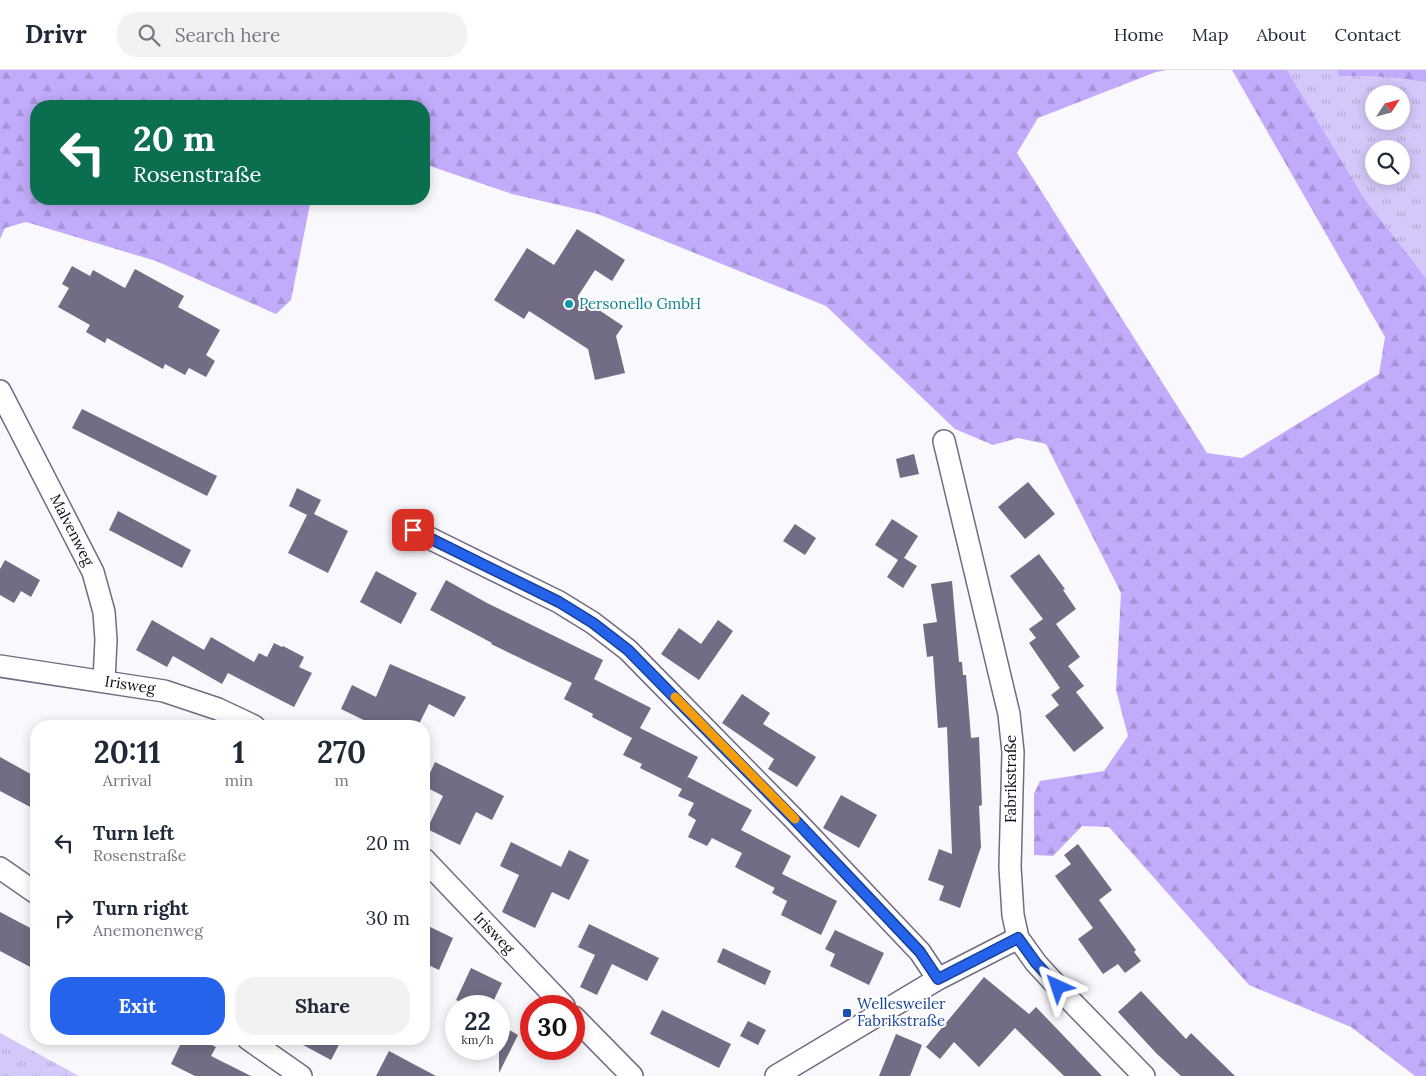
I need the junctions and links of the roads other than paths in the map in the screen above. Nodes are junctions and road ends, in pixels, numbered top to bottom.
1 (0, 390) edge
2 (944, 441) dead end
3 (413, 530) dead end
4 (0, 666) edge
5 (104, 680) junction
6 (241, 720) edge
7 (430, 865) edge
8 (0, 868) edge
9 (30, 889) edge
10 (1018, 938) junction
11 (938, 979) junction
12 (554, 995) edge
13 (585, 1028) edge
14 (257, 1045) edge
15 (784, 1074) edge
16 (301, 1076) edge
17 (632, 1076) edge
18 (1144, 1076) edge

1 - 5 street, Malvenweg
2 - 10 street, Fabrikstraße
3 - 11 street
4 - 5 street, Irisweg
5 - 6 street, Irisweg
7 - 12 street, Irisweg
8 - 9 street
10 - 11 street
10 - 18 street, Fabrikstraße
11 - 15 street
13 - 17 street
14 - 16 street

